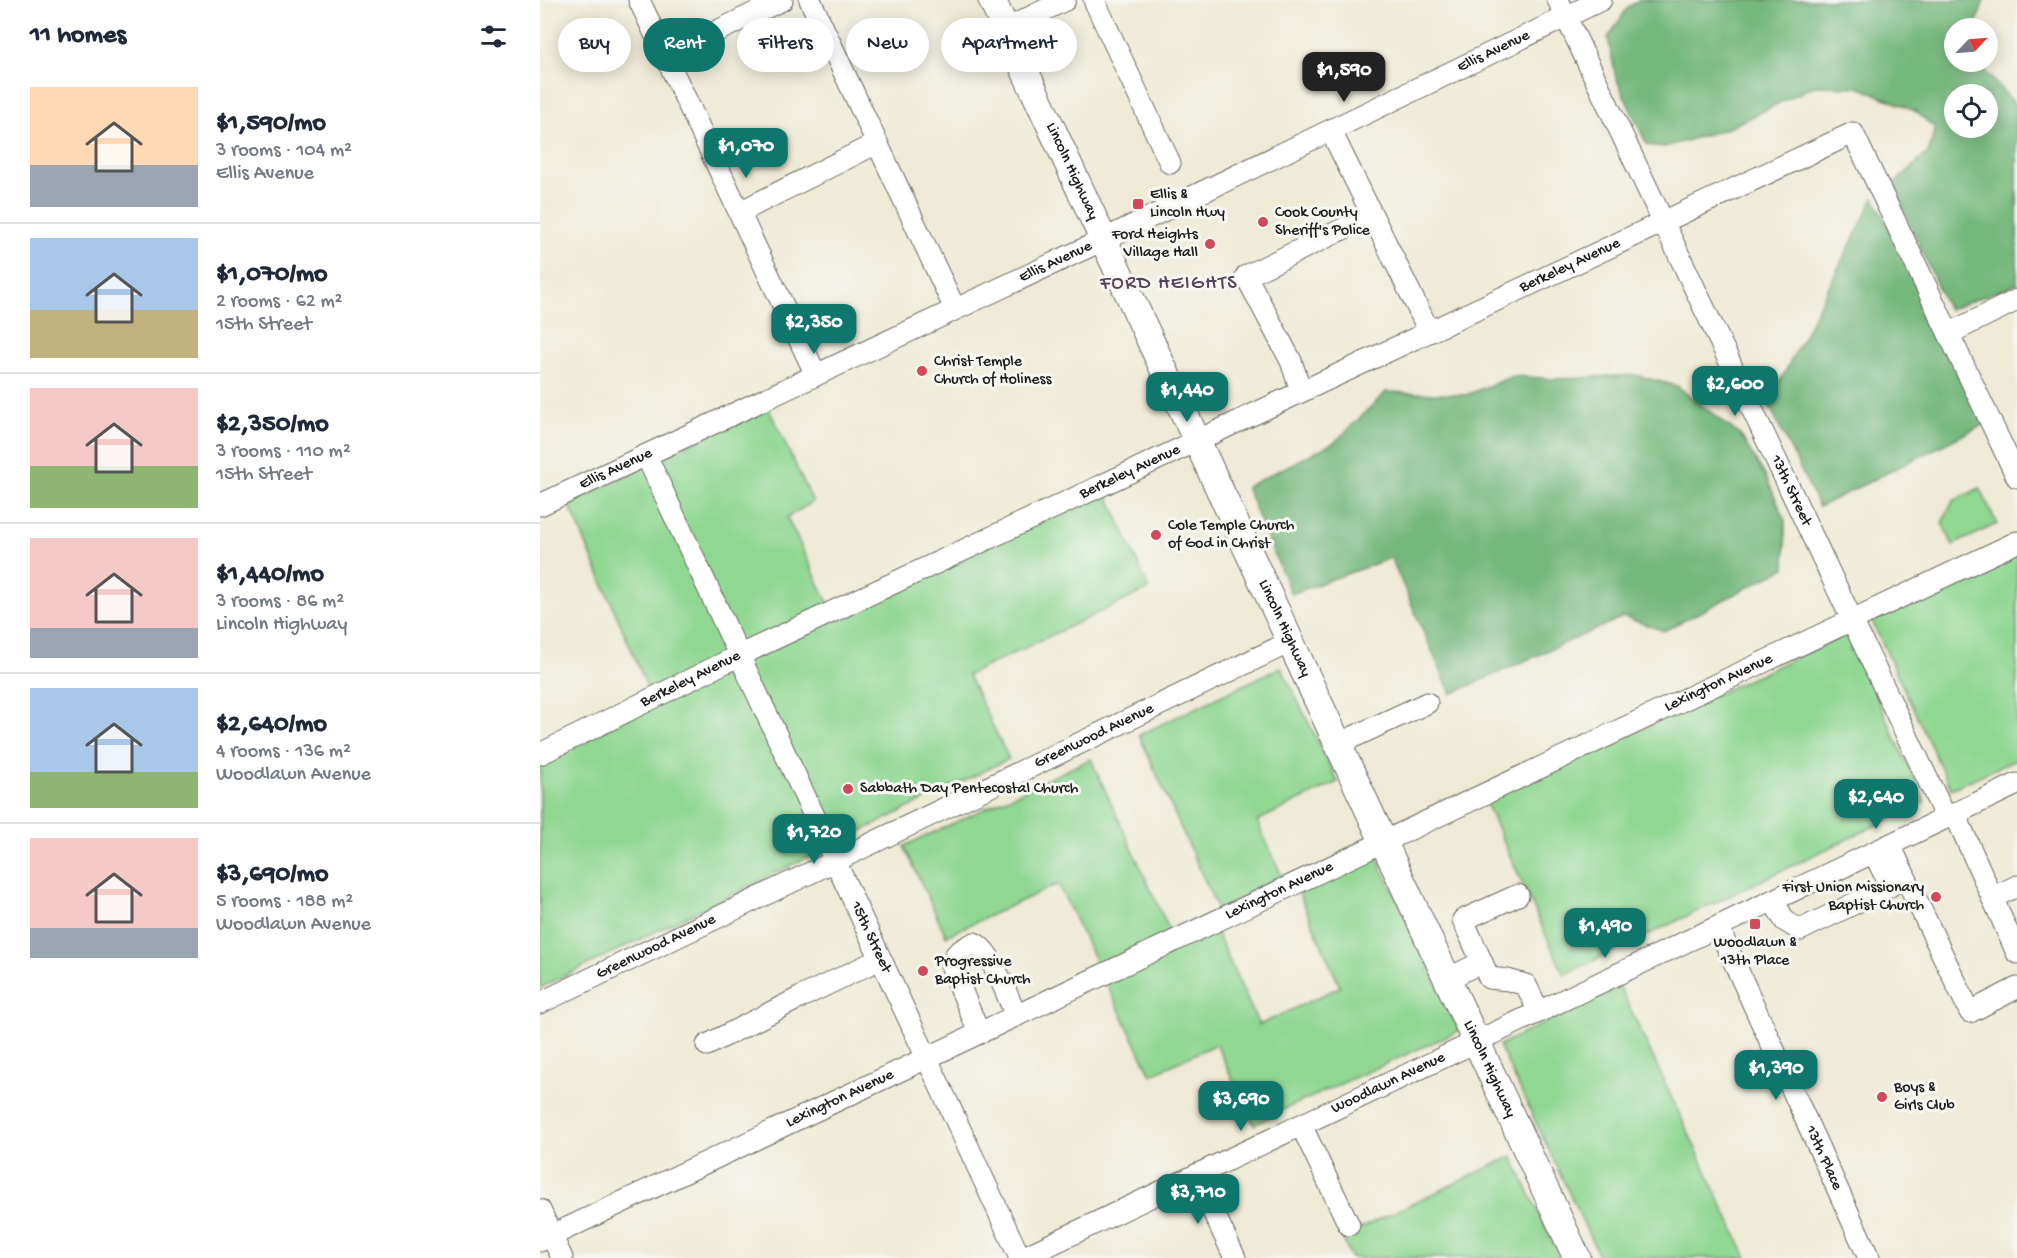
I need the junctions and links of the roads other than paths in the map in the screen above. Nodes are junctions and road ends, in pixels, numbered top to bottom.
1 (639, 0) edge
2 (782, 0) edge
3 (810, 0) edge
4 (992, 0) edge
5 (1065, 0) edge
6 (1094, 0) edge
7 (1600, 0) edge
8 (1562, 8) edge
9 (647, 18) edge
10 (1001, 18) edge
11 (1028, 18) edge
12 (725, 27) edge
13 (673, 72) edge
14 (1026, 72) edge
15 (1331, 131) junction
16 (877, 143) junction
17 (1170, 164) dead end
18 (740, 212) junction
19 (1372, 216) junction
20 (1663, 221) junction
21 (1104, 240) junction
22 (2017, 300) edge
23 (956, 309) junction
24 (1428, 331) junction
25 (1950, 333) junction
26 (816, 375) junction
27 (1300, 391) junction
28 (1197, 440) junction
29 (646, 455) junction
30 (2017, 477) edge
31 (540, 505) edge
32 (2017, 542) edge
33 (1852, 620) junction
34 (1290, 642) junction
35 (738, 656) junction
36 (1427, 703) dead end
37 (1338, 744) junction
38 (540, 754) edge
39 (2015, 792) edge
40 (1951, 816) junction
41 (1383, 842) junction
42 (1882, 849) junction
43 (834, 861) junction
44 (2017, 886) edge
45 (1518, 895) dead end
46 (1992, 898) junction
47 (1773, 901) junction
48 (1718, 927) junction
49 (2017, 953) edge
50 (880, 959) junction
51 (1482, 962) junction
52 (1447, 979) junction
53 (2017, 988) edge
54 (540, 1003) edge
55 (1539, 1012) junction
56 (1016, 1016) junction
57 (979, 1033) junction
58 (1476, 1042) junction
59 (707, 1045) dead end
60 (926, 1058) junction
61 (1301, 1125) junction
62 (1196, 1175) junction
63 (540, 1210) edge
64 (1349, 1225) dead end
65 (546, 1238) edge
66 (562, 1258) edge
67 (1021, 1258) edge
68 (1235, 1258) edge
69 (1576, 1258) edge
70 (1869, 1258) edge

1 - 9 street
2 - 12 street
3 - 16 street
4 - 10 main road, Lincoln Highway
5 - 11 street
6 - 17 street
7 - 8 street, Ellis Avenue
8 - 15 street, Ellis Avenue
8 - 20 street, 13th Street
13 - 18 street
14 - 21 main road, Lincoln Highway
15 - 19 street
15 - 21 street, Ellis Avenue
16 - 18 street
16 - 23 street
18 - 26 street
19 - 24 street
19 - 27 street
20 - 24 street, Berkeley Avenue
20 - 25 street, Berkeley Avenue
20 - 33 street, 13th Street
21 - 23 street, Ellis Avenue
21 - 28 main road, Lincoln Highway
22 - 25 street
23 - 26 street, Ellis Avenue
24 - 27 street, Berkeley Avenue
25 - 30 street
26 - 29 street, Ellis Avenue
27 - 28 street, Berkeley Avenue
28 - 34 main road, Lincoln Highway
28 - 35 street, Berkeley Avenue
29 - 31 street, Ellis Avenue
29 - 35 street, 15th Street
32 - 33 street, Lexington Avenue
33 - 40 street, 13th Street
33 - 41 street, Lexington Avenue
34 - 37 main road, Lincoln Highway
34 - 43 street, Greenwood Avenue
35 - 38 street, Berkeley Avenue
35 - 43 street, 15th Street
36 - 37 street
37 - 41 main road, Lincoln Highway
39 - 40 street, Woodlawn Avenue
40 - 42 street, Woodlawn Avenue
40 - 46 street, 13th Street
41 - 52 main road, Lincoln Highway
41 - 56 street, Lexington Avenue
42 - 47 street, Woodlawn Avenue
42 - 47 street
42 - 53 street
43 - 50 street, 15th Street
43 - 54 street, Greenwood Avenue
44 - 46 street
45 - 51 street
46 - 49 street, 13th Street
47 - 48 street, Woodlawn Avenue
48 - 55 street, Woodlawn Avenue
48 - 70 street, 13th Place
50 - 59 street
50 - 60 street, 15th Street
51 - 52 street
51 - 55 street
52 - 58 main road, Lincoln Highway
55 - 58 street, Woodlawn Avenue
56 - 57 street, Lexington Avenue
56 - 57 street
57 - 60 street, Lexington Avenue
58 - 61 street, Woodlawn Avenue
58 - 69 main road, Lincoln Highway
60 - 65 street, Lexington Avenue
60 - 67 street, 15th Street
61 - 62 street, Woodlawn Avenue
61 - 64 street
62 - 67 street, Woodlawn Avenue
62 - 68 street
63 - 65 street
65 - 66 street

